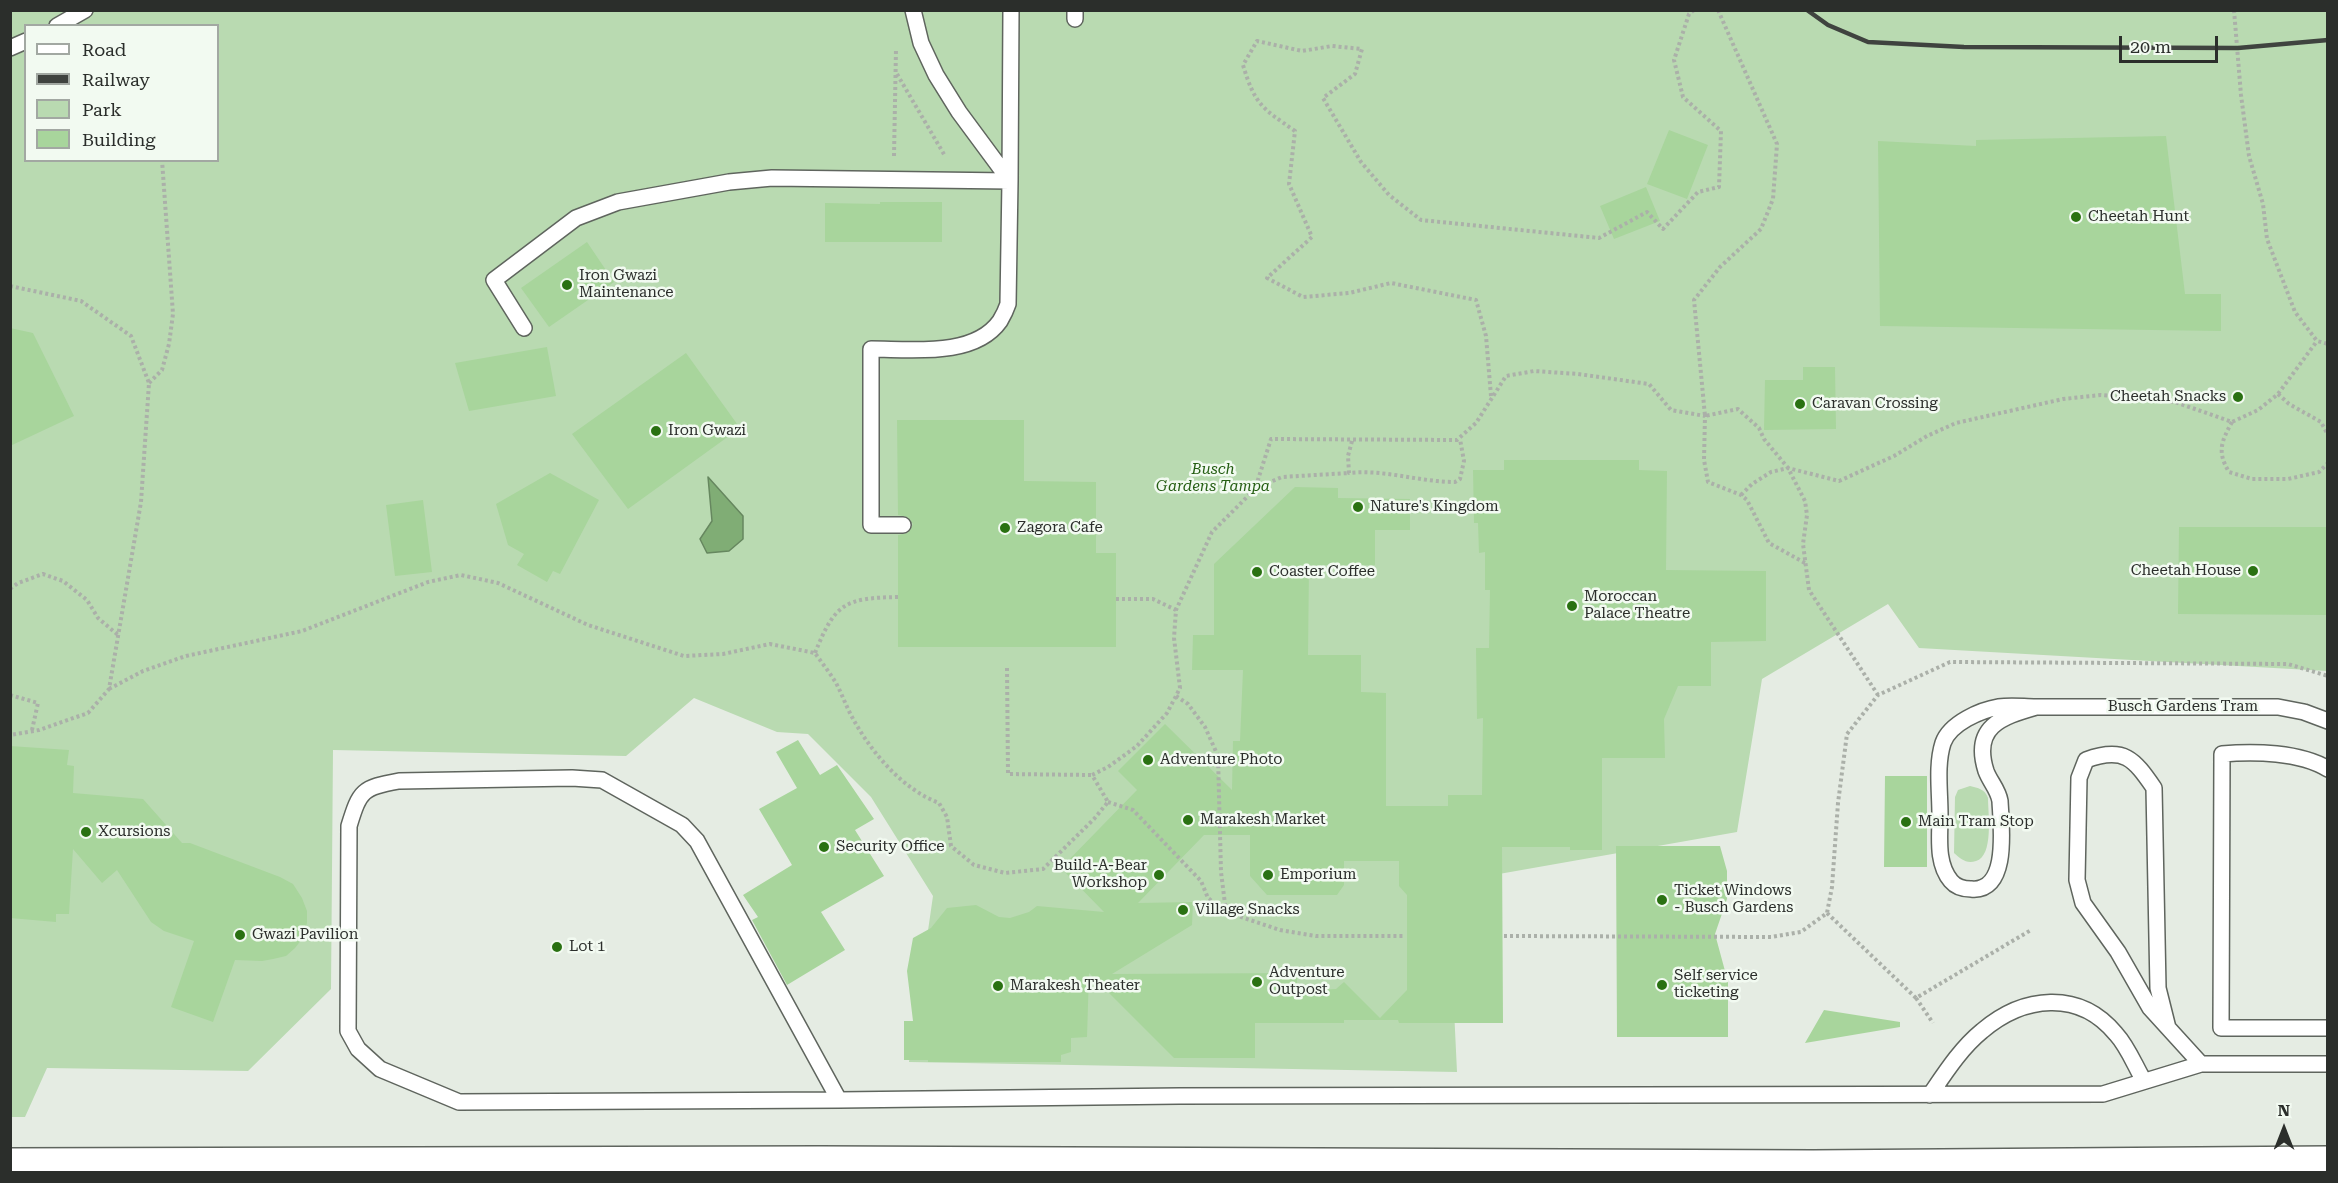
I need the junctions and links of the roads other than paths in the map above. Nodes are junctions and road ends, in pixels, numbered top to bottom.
1 (85, 10) edge
2 (913, 10) edge
3 (1011, 10) edge
4 (60, 24) edge
5 (24, 41) edge
6 (10, 48) edge
7 (1010, 181) junction
8 (524, 328) dead end
9 (903, 525) dead end
10 (2036, 707) junction
11 (2328, 721) edge
12 (2328, 770) edge
13 (2168, 1028) junction
14 (2328, 1028) edge
15 (2201, 1064) junction
16 (2328, 1064) edge
17 (2144, 1081) junction
18 (1930, 1095) junction
19 (839, 1100) junction
20 (1164, 1163) junction
21 (2328, 1163) edge
22 (10, 1165) edge
23 (189, 1165) junction
24 (76, 1173) edge
25 (1075, 1173) edge

1 - 4 lane
2 - 7 lane
3 - 7 lane
5 - 6 lane
7 - 8 lane
7 - 9 lane
10 - 10 lane, Busch Gardens Tram
10 - 11 lane, Busch Gardens Tram
12 - 14 lane
13 - 13 lane
13 - 15 lane
15 - 16 lane
15 - 17 lane
17 - 18 lane
17 - 18 lane
18 - 19 lane
19 - 19 lane
20 - 21 main road
20 - 23 main road
20 - 25 main road
22 - 23 main road
23 - 24 main road

